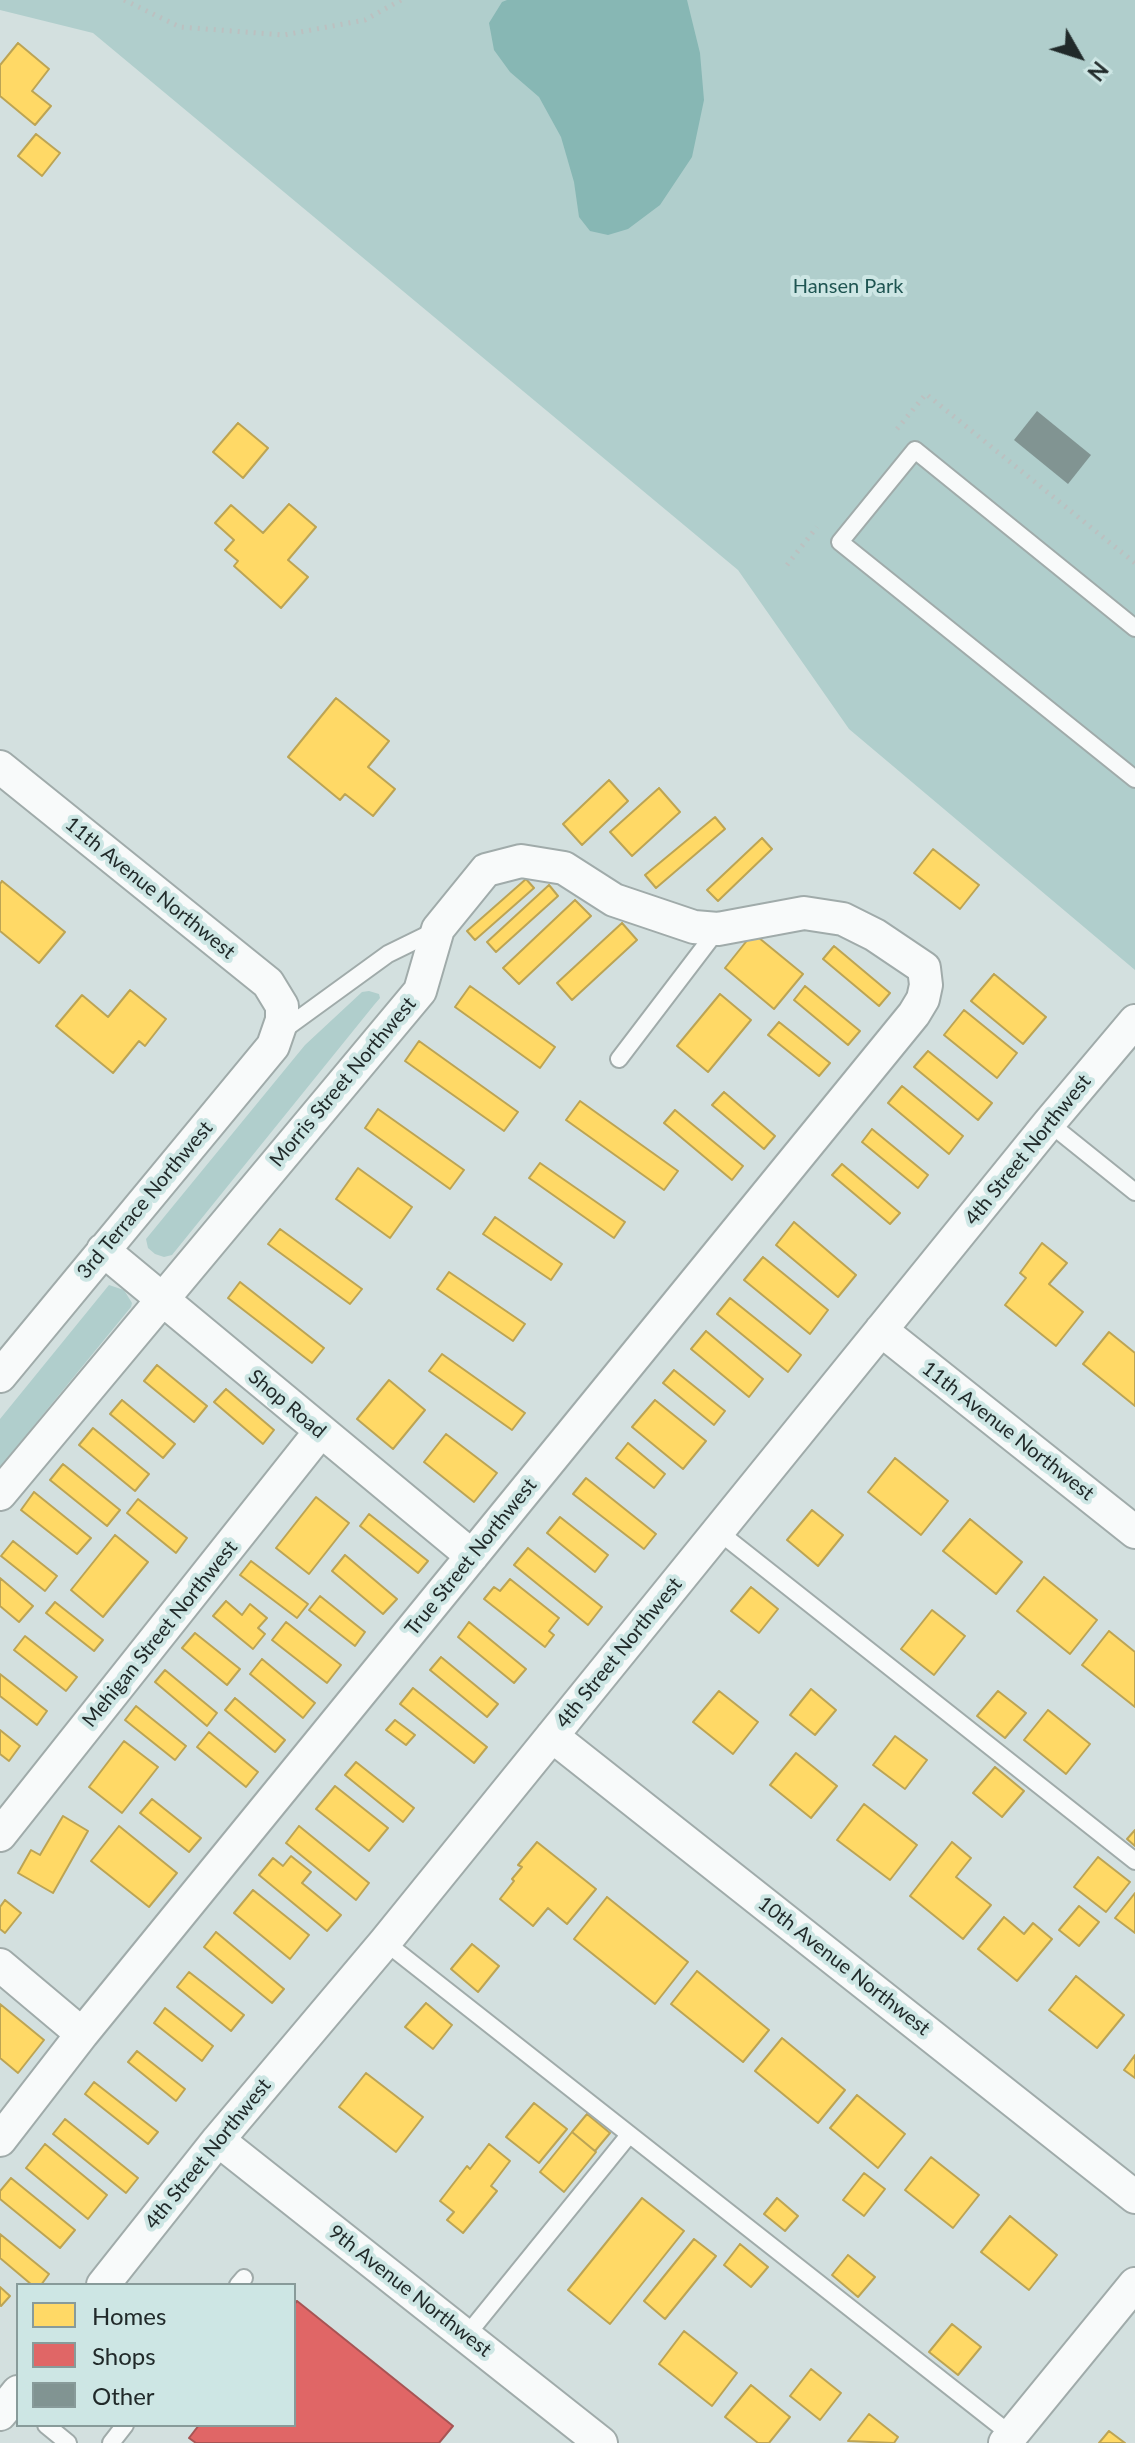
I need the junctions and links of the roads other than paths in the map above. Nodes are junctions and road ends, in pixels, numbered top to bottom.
1 (1135, 628) edge
2 (0, 767) edge
3 (1135, 779) edge
4 (438, 929) junction
5 (718, 929) junction
6 (924, 968) joint
7 (1135, 1021) edge
8 (280, 1026) junction
9 (619, 1059) dead end
10 (1049, 1123) junction
11 (1135, 1192) edge
12 (103, 1250) junction
13 (161, 1298) junction
14 (881, 1330) junction
15 (0, 1376) edge
16 (320, 1432) junction
17 (0, 1494) edge
18 (719, 1532) junction
19 (1135, 1532) edge
20 (472, 1556) junction
21 (552, 1736) junction
22 (0, 1835) edge
23 (1135, 1861) edge
24 (385, 1942) junction
25 (0, 1965) edge
26 (82, 2034) junction
27 (629, 2135) junction
28 (0, 2140) edge
29 (218, 2140) junction
30 (1135, 2197) edge
31 (105, 2283) edge
32 (1135, 2284) edge
33 (466, 2336) junction
34 (48, 2427) edge
35 (119, 2433) edge
36 (1013, 2440) edge
37 (68, 2443) edge
38 (134, 2443) edge
39 (601, 2443) edge

1 - 3 lane
2 - 8 street, 11th Avenue Northwest
4 - 5 street, Morris Street Northwest
4 - 8 lane
4 - 13 street, Morris Street Northwest
5 - 6 street, Morris Street Northwest
5 - 9 lane
6 - 20 street, True Street Northwest
7 - 10 street, 4th Street Northwest
8 - 12 street, 3rd Terrace Northwest
10 - 11 lane
10 - 14 street, 4th Street Northwest
12 - 13 street, Shop Road
12 - 15 street, 3rd Terrace Northwest
13 - 16 street, Shop Road
13 - 17 street, Morris Street Northwest
14 - 18 street, 4th Street Northwest
14 - 19 street, 11th Avenue Northwest
16 - 20 street, Shop Road
16 - 22 street, Mehigan Street Northwest
18 - 21 street, 4th Street Northwest
18 - 23 lane
20 - 26 street, True Street Northwest
21 - 24 street, 4th Street Northwest
21 - 30 street, 10th Avenue Northwest
24 - 27 lane
24 - 29 street, 4th Street Northwest
25 - 26 street
26 - 28 street, True Street Northwest
27 - 33 lane
27 - 36 lane
29 - 31 street, 4th Street Northwest
29 - 33 street, 9th Avenue Northwest
32 - 36 street
33 - 39 street, 9th Avenue Northwest
34 - 37 lane
35 - 38 lane

